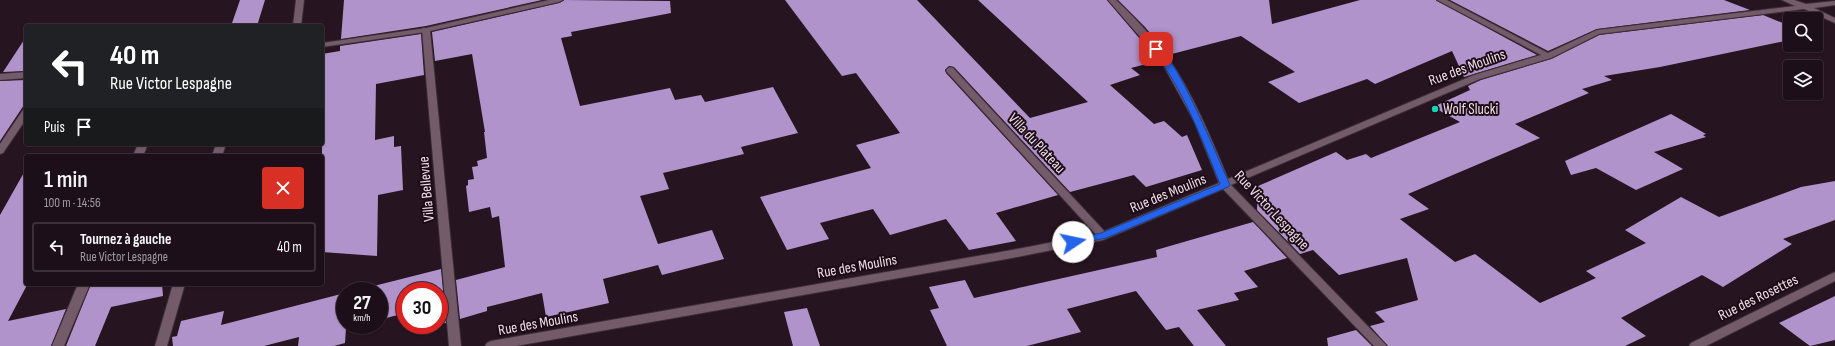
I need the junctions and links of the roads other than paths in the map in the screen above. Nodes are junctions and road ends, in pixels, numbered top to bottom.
1 (300, 0) edge
2 (559, 0) edge
3 (1112, 0) edge
4 (1441, 0) edge
5 (1786, 0) edge
6 (1803, 3) edge
7 (1835, 3) edge
8 (1835, 21) edge
9 (297, 24) edge
10 (426, 30) junction
11 (324, 45) edge
12 (1548, 56) junction
13 (950, 70) dead end
14 (24, 75) edge
15 (0, 77) edge
16 (24, 115) edge
17 (0, 151) edge
18 (1225, 185) junction
19 (1103, 236) junction
20 (1835, 276) edge
21 (83, 286) edge
22 (178, 286) edge
23 (58, 346) edge
24 (161, 346) edge
25 (455, 346) edge
26 (491, 346) edge
27 (1380, 346) edge
28 (1695, 346) edge

1 - 9 street
2 - 10 street
3 - 18 street, Rue Victor Lespagne
4 - 12 street
5 - 6 street
6 - 7 street, Rue des Moulins
6 - 8 street
6 - 12 street, Rue des Moulins
10 - 11 street
10 - 25 street, Villa Bellevue
12 - 18 street, Rue des Moulins
13 - 19 street, Villa du Plateau
14 - 15 street
16 - 17 street
18 - 19 street, Rue des Moulins
18 - 27 street, Rue Victor Lespagne
19 - 26 street, Rue des Moulins
20 - 28 street, Rue des Rosettes
21 - 23 street
22 - 24 street

